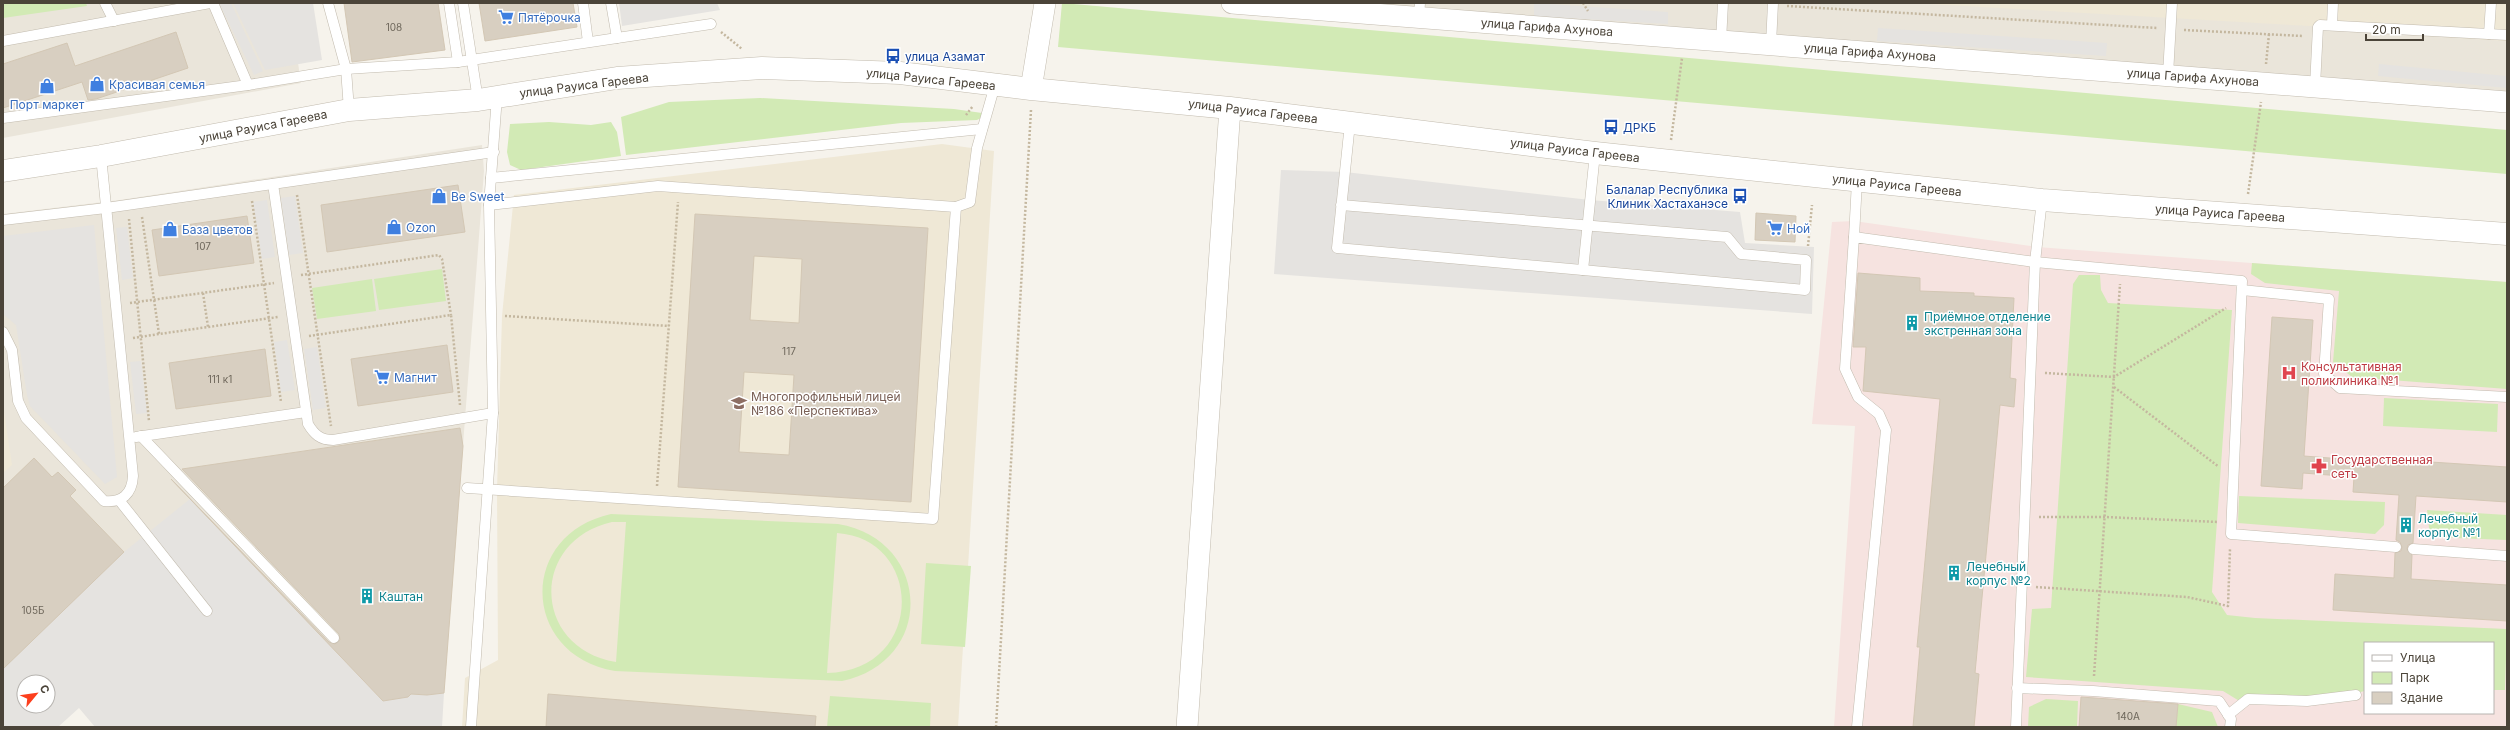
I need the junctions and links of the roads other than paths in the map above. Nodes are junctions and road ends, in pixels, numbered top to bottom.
1 (105, 3) edge
2 (210, 3) edge
3 (213, 3) edge
4 (328, 3) edge
5 (449, 3) edge
6 (464, 3) edge
7 (583, 3) edge
8 (611, 3) edge
9 (1045, 3) edge
10 (1232, 3) edge
11 (1723, 3) edge
12 (2172, 3) edge
13 (2333, 3) edge
14 (2491, 3) edge
15 (1773, 4) edge
16 (1419, 10) edge
17 (114, 21) junction
18 (711, 24) dead end
19 (2332, 25) junction
20 (2490, 34) junction
21 (2507, 35) edge
22 (617, 38) junction
23 (3, 41) edge
24 (1721, 41) junction
25 (588, 42) junction
26 (1771, 44) junction
27 (472, 60) junction
28 (458, 62) junction
29 (346, 69) junction
30 (2168, 75) junction
31 (248, 85) junction
32 (995, 85) junction
33 (2315, 86) junction
34 (1031, 90) junction
35 (488, 98) junction
36 (2507, 102) edge
37 (1230, 108) junction
38 (349, 110) junction
39 (3, 118) edge
40 (1350, 123) junction
41 (982, 129) junction
42 (494, 152) junction
43 (1595, 153) junction
44 (101, 156) junction
45 (3, 171) edge
46 (491, 178) junction
47 (1857, 181) junction
48 (273, 184) junction
49 (2042, 200) junction
50 (489, 205) junction
51 (1341, 205) junction
52 (956, 207) junction
53 (106, 208) junction
54 (3, 220) edge
55 (1587, 227) junction
56 (2507, 234) edge
57 (1854, 237) junction
58 (2035, 262) junction
59 (1584, 270) junction
60 (2242, 294) junction
61 (3, 332) edge
62 (2507, 397) edge
63 (306, 412) junction
64 (493, 413) junction
65 (145, 436) junction
66 (129, 438) junction
67 (467, 488) dead end
68 (488, 489) junction
69 (119, 500) junction
70 (2396, 547) dead end
71 (2413, 549) dead end
72 (2507, 556) edge
73 (207, 611) dead end
74 (334, 638) dead end
75 (2017, 688) junction
76 (2356, 695) dead end
77 (2228, 715) junction
78 (471, 727) edge
79 (1187, 727) edge
80 (1857, 727) edge
81 (2016, 727) edge
82 (2230, 727) edge

1 - 17 lane
2 - 17 lane
3 - 31 lane
4 - 29 lane
5 - 28 lane
6 - 27 lane
7 - 25 lane
8 - 22 lane
9 - 34 street
10 - 16 street, улица Гарифа Ахунова
11 - 24 lane
12 - 30 lane
13 - 19 lane
14 - 20 lane
15 - 26 lane
16 - 24 street, улица Гарифа Ахунова
17 - 23 lane
18 - 22 lane
19 - 20 lane
19 - 33 lane
20 - 21 lane
22 - 25 lane
24 - 26 street, улица Гарифа Ахунова
25 - 27 lane
26 - 30 street, улица Гарифа Ахунова
27 - 28 lane
27 - 35 lane
28 - 29 lane
29 - 31 lane
29 - 38 lane
30 - 33 street, улица Гарифа Ахунова
31 - 39 lane
32 - 34 street, улица Рауиса Гареева
32 - 35 street, улица Рауиса Гареева
32 - 41 lane
33 - 36 street, улица Гарифа Ахунова
34 - 37 street, улица Рауиса Гареева
35 - 38 street, улица Рауиса Гареева
35 - 42 lane
37 - 40 street, улица Рауиса Гареева
37 - 79 street
38 - 44 street, улица Рауиса Гареева
40 - 43 street, улица Рауиса Гареева
40 - 51 lane
41 - 46 lane
41 - 52 lane
42 - 46 lane
42 - 48 lane
43 - 47 street, улица Рауиса Гареева
43 - 55 lane
44 - 45 street, улица Рауиса Гареева
44 - 53 lane
46 - 50 lane
47 - 49 street, улица Рауиса Гареева
47 - 57 lane
48 - 53 lane
48 - 63 lane
49 - 56 street, улица Рауиса Гареева
49 - 58 lane
50 - 52 lane
50 - 64 lane
51 - 55 lane
51 - 59 lane
52 - 68 lane
53 - 54 lane
53 - 66 lane
55 - 59 lane
55 - 59 lane
57 - 58 lane
57 - 80 lane
58 - 60 lane
58 - 75 lane
60 - 62 lane
60 - 70 lane
61 - 69 lane
63 - 64 lane
63 - 65 lane
64 - 68 lane
65 - 66 lane
65 - 74 lane
66 - 69 lane
67 - 68 lane
68 - 78 lane
69 - 73 lane
71 - 72 lane
75 - 77 lane
75 - 81 lane
76 - 77 lane
77 - 82 lane

